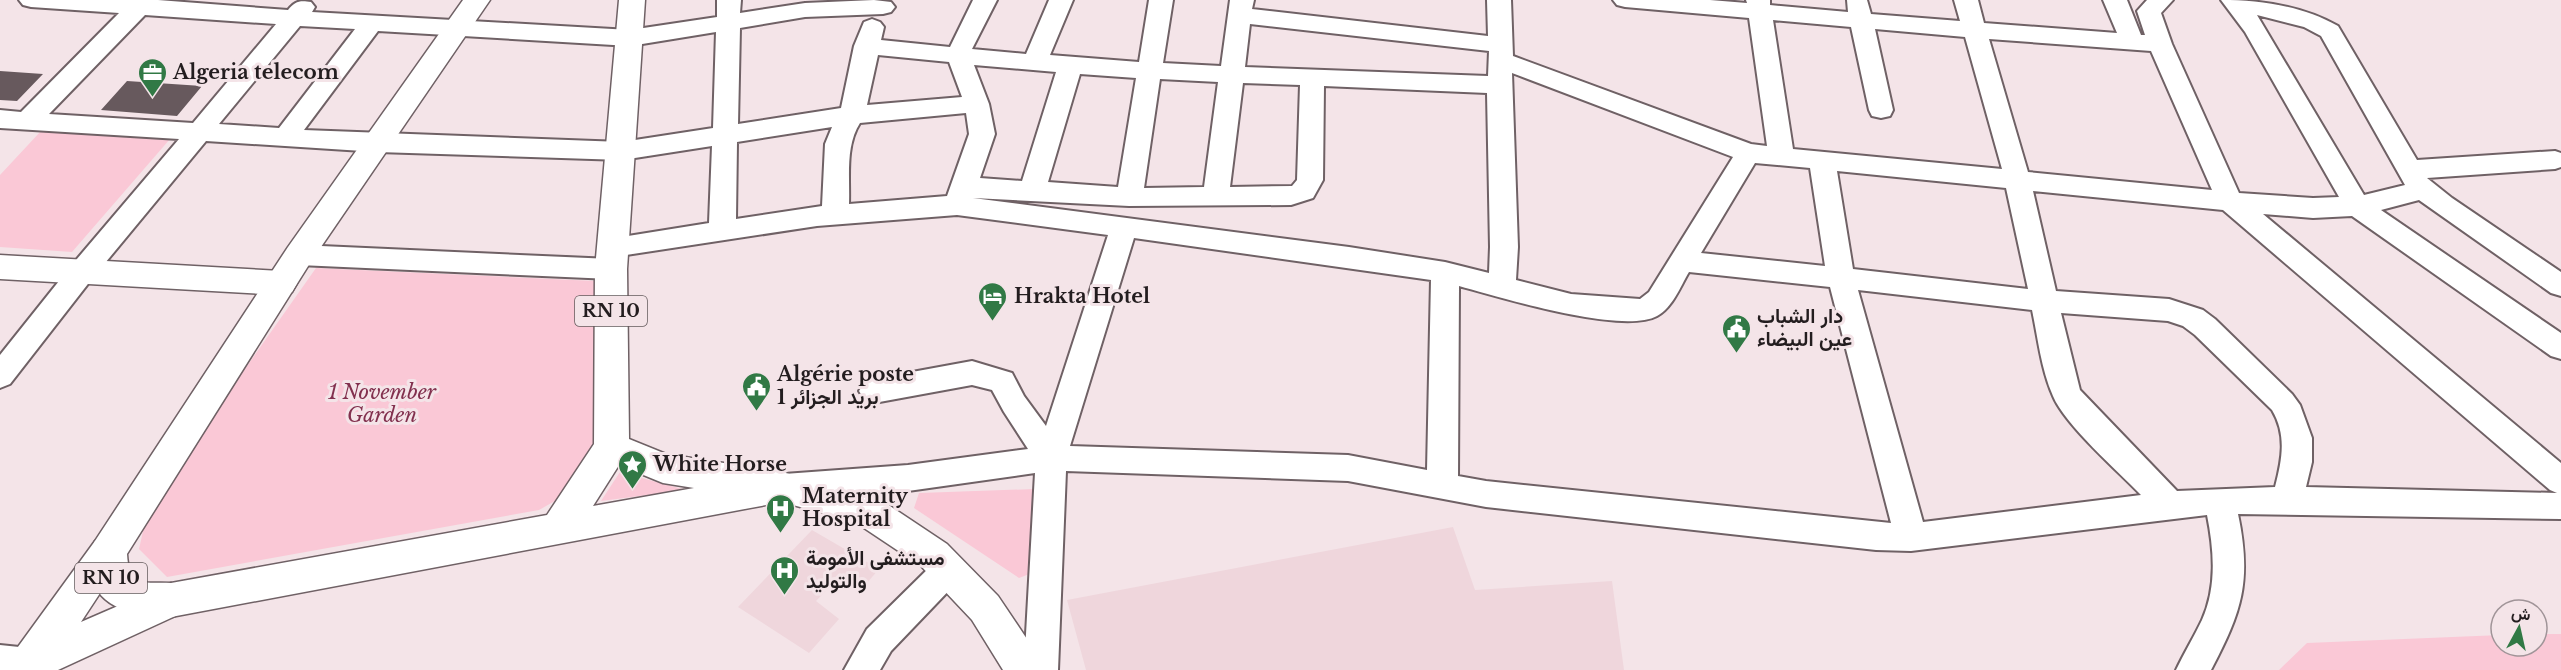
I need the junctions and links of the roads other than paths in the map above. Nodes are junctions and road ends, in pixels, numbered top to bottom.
1 (31, 0) edge
2 (477, 0) edge
3 (632, 0) edge
4 (985, 0) edge
5 (1060, 0) edge
6 (1161, 0) edge
7 (1499, 0) edge
8 (1625, 0) edge
9 (1966, 0) edge
10 (2115, 0) edge
11 (2161, 0) edge
12 (2235, 2) edge
13 (886, 3) edge
14 (142, 4) edge
15 (1759, 5) edge
16 (1241, 8) edge
17 (302, 9) edge
18 (1859, 10) edge
19 (728, 12) edge
20 (372, 23) junction
21 (458, 29) junction
22 (1974, 30) junction
23 (630, 38) junction
24 (2132, 42) junction
25 (2160, 44) junction
26 (866, 46) junction
27 (1501, 53) junction
28 (958, 54) junction
29 (1035, 62) junction
30 (1070, 65) junction
31 (1150, 71) junction
32 (1231, 73) junction
33 (1312, 76) junction
34 (1499, 85) junction
35 (976, 104) junction
36 (1881, 110) dead end
37 (852, 115) junction
38 (0, 119) edge
39 (27, 121) junction
40 (198, 133) junction
41 (723, 135) junction
42 (286, 136) junction
43 (378, 143) junction
44 (622, 150) junction
45 (1748, 153) junction
46 (1781, 156) junction
47 (1822, 160) junction
48 (2555, 160) dead end
49 (2416, 180) junction
50 (2018, 181) junction
51 (1032, 191) junction
52 (961, 196) junction
53 (1129, 197) junction
54 (1216, 197) junction
55 (2230, 201) junction
56 (2357, 206) junction
57 (835, 214) junction
58 (1125, 226) junction
59 (722, 230) junction
60 (612, 258) junction
61 (1682, 261) junction
62 (0, 267) edge
63 (290, 269) junction
64 (1445, 272) junction
65 (81, 273) junction
66 (1841, 278) junction
67 (1502, 285) junction
68 (2561, 286) edge
69 (2044, 301) junction
70 (2561, 348) edge
71 (0, 376) edge
72 (874, 391) dead end
73 (612, 447) junction
74 (1051, 458) junction
75 (2561, 481) edge
76 (1442, 486) junction
77 (782, 487) junction
78 (2287, 500) junction
79 (2220, 501) junction
80 (2171, 505) junction
81 (2561, 506) edge
82 (559, 527) junction
83 (1911, 537) junction
84 (108, 552) junction
85 (948, 570) junction
86 (171, 600) junction
87 (18, 665) edge
88 (861, 670) edge
89 (1025, 670) edge
90 (1041, 670) edge
91 (2193, 670) edge

1 - 14 street
2 - 21 main road, RN 10
3 - 23 main road, RN 10
4 - 28 street
5 - 29 street
6 - 31 street
7 - 27 street
8 - 15 street
9 - 22 street
10 - 24 street
11 - 25 street
12 - 49 street
12 - 56 street
13 - 19 street
13 - 26 street
14 - 17 street
14 - 39 street
15 - 18 street
15 - 46 street
16 - 27 street
16 - 32 street
17 - 20 street
17 - 40 street
18 - 22 street
18 - 36 street
19 - 23 street
19 - 41 street
20 - 21 street
20 - 42 street
21 - 23 street
21 - 43 main road, RN 10
22 - 24 street
22 - 50 street
23 - 44 main road, RN 10
24 - 25 street
25 - 55 street
26 - 28 street
26 - 37 street
27 - 34 street
27 - 45 street
28 - 29 street
28 - 35 street
29 - 30 street
30 - 31 street
30 - 51 street
31 - 32 street
31 - 53 street
32 - 33 street
32 - 54 street
33 - 34 street
33 - 54 street
34 - 67 street
35 - 37 street
35 - 52 street
37 - 41 street
37 - 57 street
38 - 39 street
39 - 40 street
40 - 42 street
40 - 65 street
41 - 44 street
41 - 59 street
42 - 43 street
43 - 44 street
43 - 63 main road, RN 10
44 - 60 main road, RN 10
45 - 46 street
45 - 61 street
46 - 47 street
47 - 50 street
47 - 66 street
48 - 49 street
49 - 56 street
49 - 68 street
50 - 55 street
50 - 69 street
51 - 52 street
51 - 53 street
52 - 57 street
52 - 58 street
53 - 54 street
55 - 56 street
55 - 75 street
56 - 70 street
57 - 59 street
58 - 64 street
58 - 74 street
59 - 60 street
60 - 63 street
60 - 73 main road, RN 10
61 - 66 street
61 - 67 street
62 - 65 main road
63 - 65 main road
63 - 84 main road, RN 10
64 - 67 street
64 - 76 street
65 - 71 street
66 - 69 street
66 - 83 street
69 - 78 street
69 - 80 street
72 - 74 street
73 - 77 main road, RN 10
73 - 82 main road
74 - 76 street
74 - 77 street
74 - 90 street
76 - 83 street
77 - 82 main road, RN 10
77 - 85 main road, RN 10
78 - 79 street
78 - 81 street
79 - 80 street
79 - 91 street
80 - 83 street
82 - 86 main road, RN 10
84 - 86 main road, RN 10
84 - 87 main road
85 - 88 street
85 - 89 main road, RN 10
86 - 87 main road

